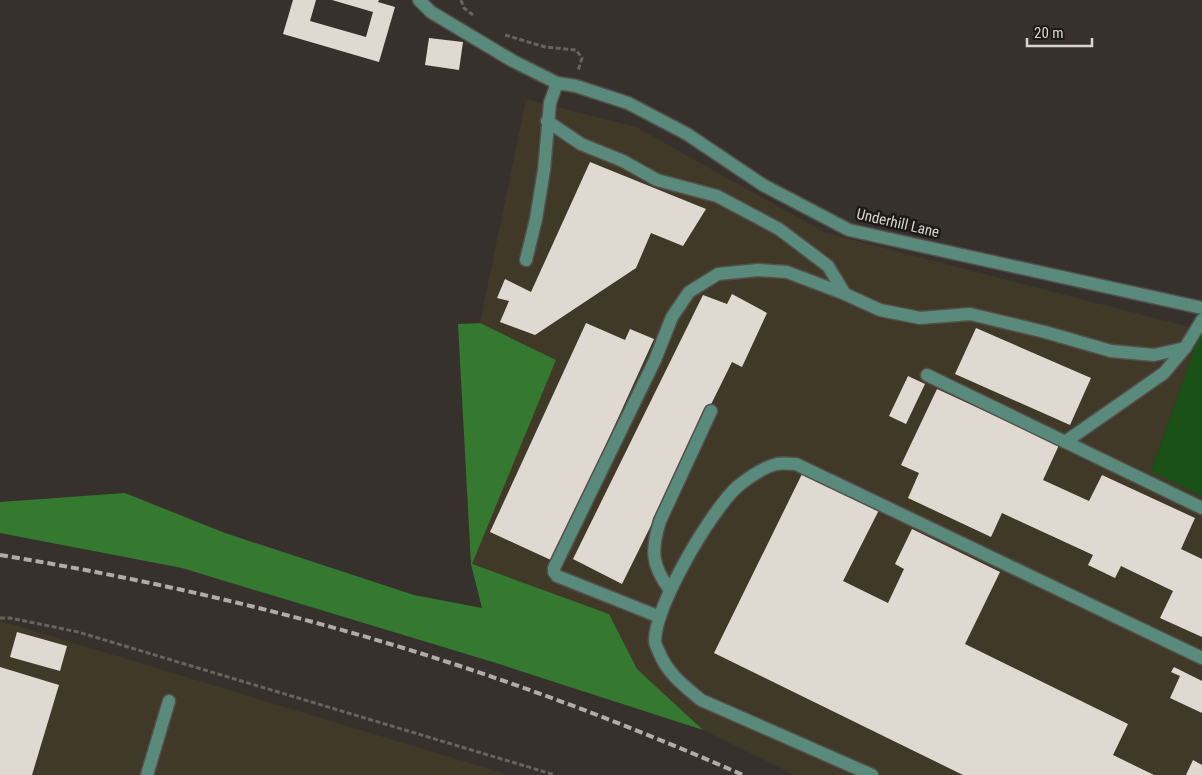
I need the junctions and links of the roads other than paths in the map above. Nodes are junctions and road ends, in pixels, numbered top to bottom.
1 (419, 0) edge
2 (557, 83) junction
3 (547, 121) junction
4 (526, 260) dead end
5 (845, 294) junction
6 (1202, 308) edge
7 (1202, 320) edge
8 (1185, 348) junction
9 (927, 375) dead end
10 (711, 411) dead end
11 (1065, 442) junction
12 (1202, 508) edge
13 (670, 590) junction
14 (660, 617) junction
15 (1202, 658) edge
16 (169, 701) dead end
17 (147, 775) edge
18 (872, 775) edge

1 - 2 street, Underhill Lane
2 - 3 street
2 - 6 street, Underhill Lane
3 - 4 street
3 - 5 street
5 - 8 street
5 - 14 street
7 - 8 street
8 - 11 street
9 - 11 street
10 - 13 street
11 - 12 street
13 - 14 street
13 - 15 street
14 - 18 street
16 - 17 street

